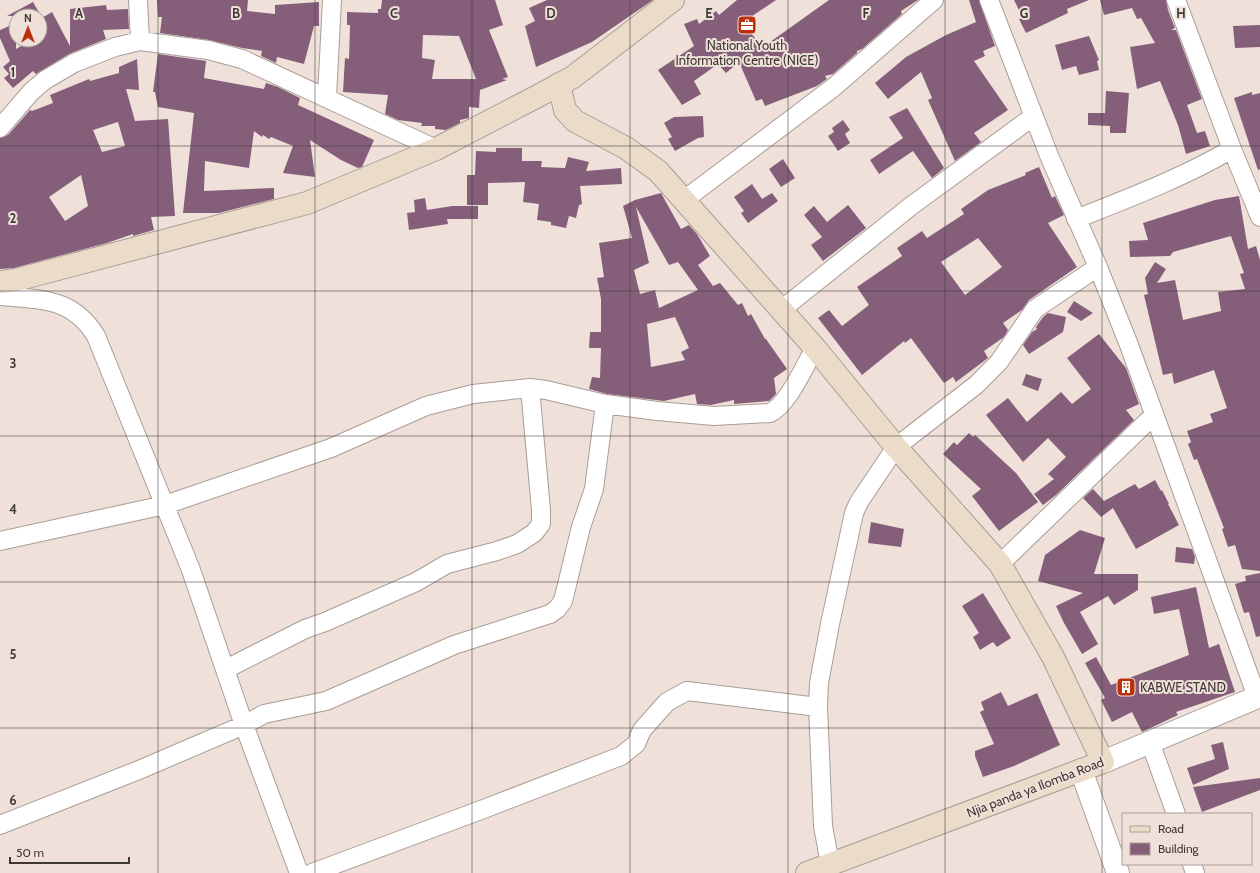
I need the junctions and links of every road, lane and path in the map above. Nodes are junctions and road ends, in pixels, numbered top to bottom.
1 (138, 0) edge
2 (332, 0) edge
3 (674, 0) edge
4 (934, 0) edge
5 (989, 0) edge
6 (1176, 0) edge
7 (140, 41) junction
8 (559, 84) junction
9 (327, 98) junction
10 (1034, 116) junction
11 (0, 128) edge
12 (436, 149) junction
13 (1232, 149) junction
14 (684, 200) junction
15 (1260, 217) edge
16 (1076, 219) junction
17 (1098, 267) junction
18 (0, 282) edge
19 (0, 296) edge
20 (781, 310) junction
21 (815, 348) junction
22 (530, 388) junction
23 (605, 404) junction
24 (1154, 415) junction
25 (896, 447) junction
26 (165, 505) junction
27 (0, 541) edge
28 (1000, 564) junction
29 (226, 669) junction
30 (1258, 696) edge
31 (818, 707) junction
32 (244, 725) junction
33 (1150, 742) junction
34 (1103, 762) junction
35 (1081, 770) junction
36 (1176, 813) edge
37 (0, 825) edge
38 (830, 864) junction
39 (299, 873) edge
40 (312, 873) edge
41 (807, 873) edge
42 (1118, 873) edge

1 - 7 street
2 - 9 street
3 - 8 main road
4 - 14 street
5 - 10 street
6 - 13 street
7 - 9 street
7 - 11 street
8 - 12 main road
8 - 14 main road
9 - 12 street
10 - 16 street
10 - 20 street
12 - 18 main road
13 - 15 street
13 - 16 street
14 - 20 main road
16 - 17 street
17 - 24 street
17 - 25 street
19 - 26 street
20 - 21 main road
21 - 23 street
21 - 25 main road
22 - 23 street
22 - 26 street
22 - 29 street
23 - 32 street
24 - 28 street
24 - 30 street
25 - 28 main road
25 - 31 street
26 - 27 street
26 - 29 street
28 - 34 main road
29 - 32 street
30 - 33 street, Njia panda ya Ilomba Road
31 - 38 street
31 - 40 street
32 - 37 street
32 - 39 street
33 - 34 street, Njia panda ya Ilomba Road
33 - 36 street
34 - 35 main road, Njia panda ya Ilomba Road
35 - 38 main road, Njia panda ya Ilomba Road
35 - 42 street
38 - 41 main road, Njia panda ya Ilomba Road

